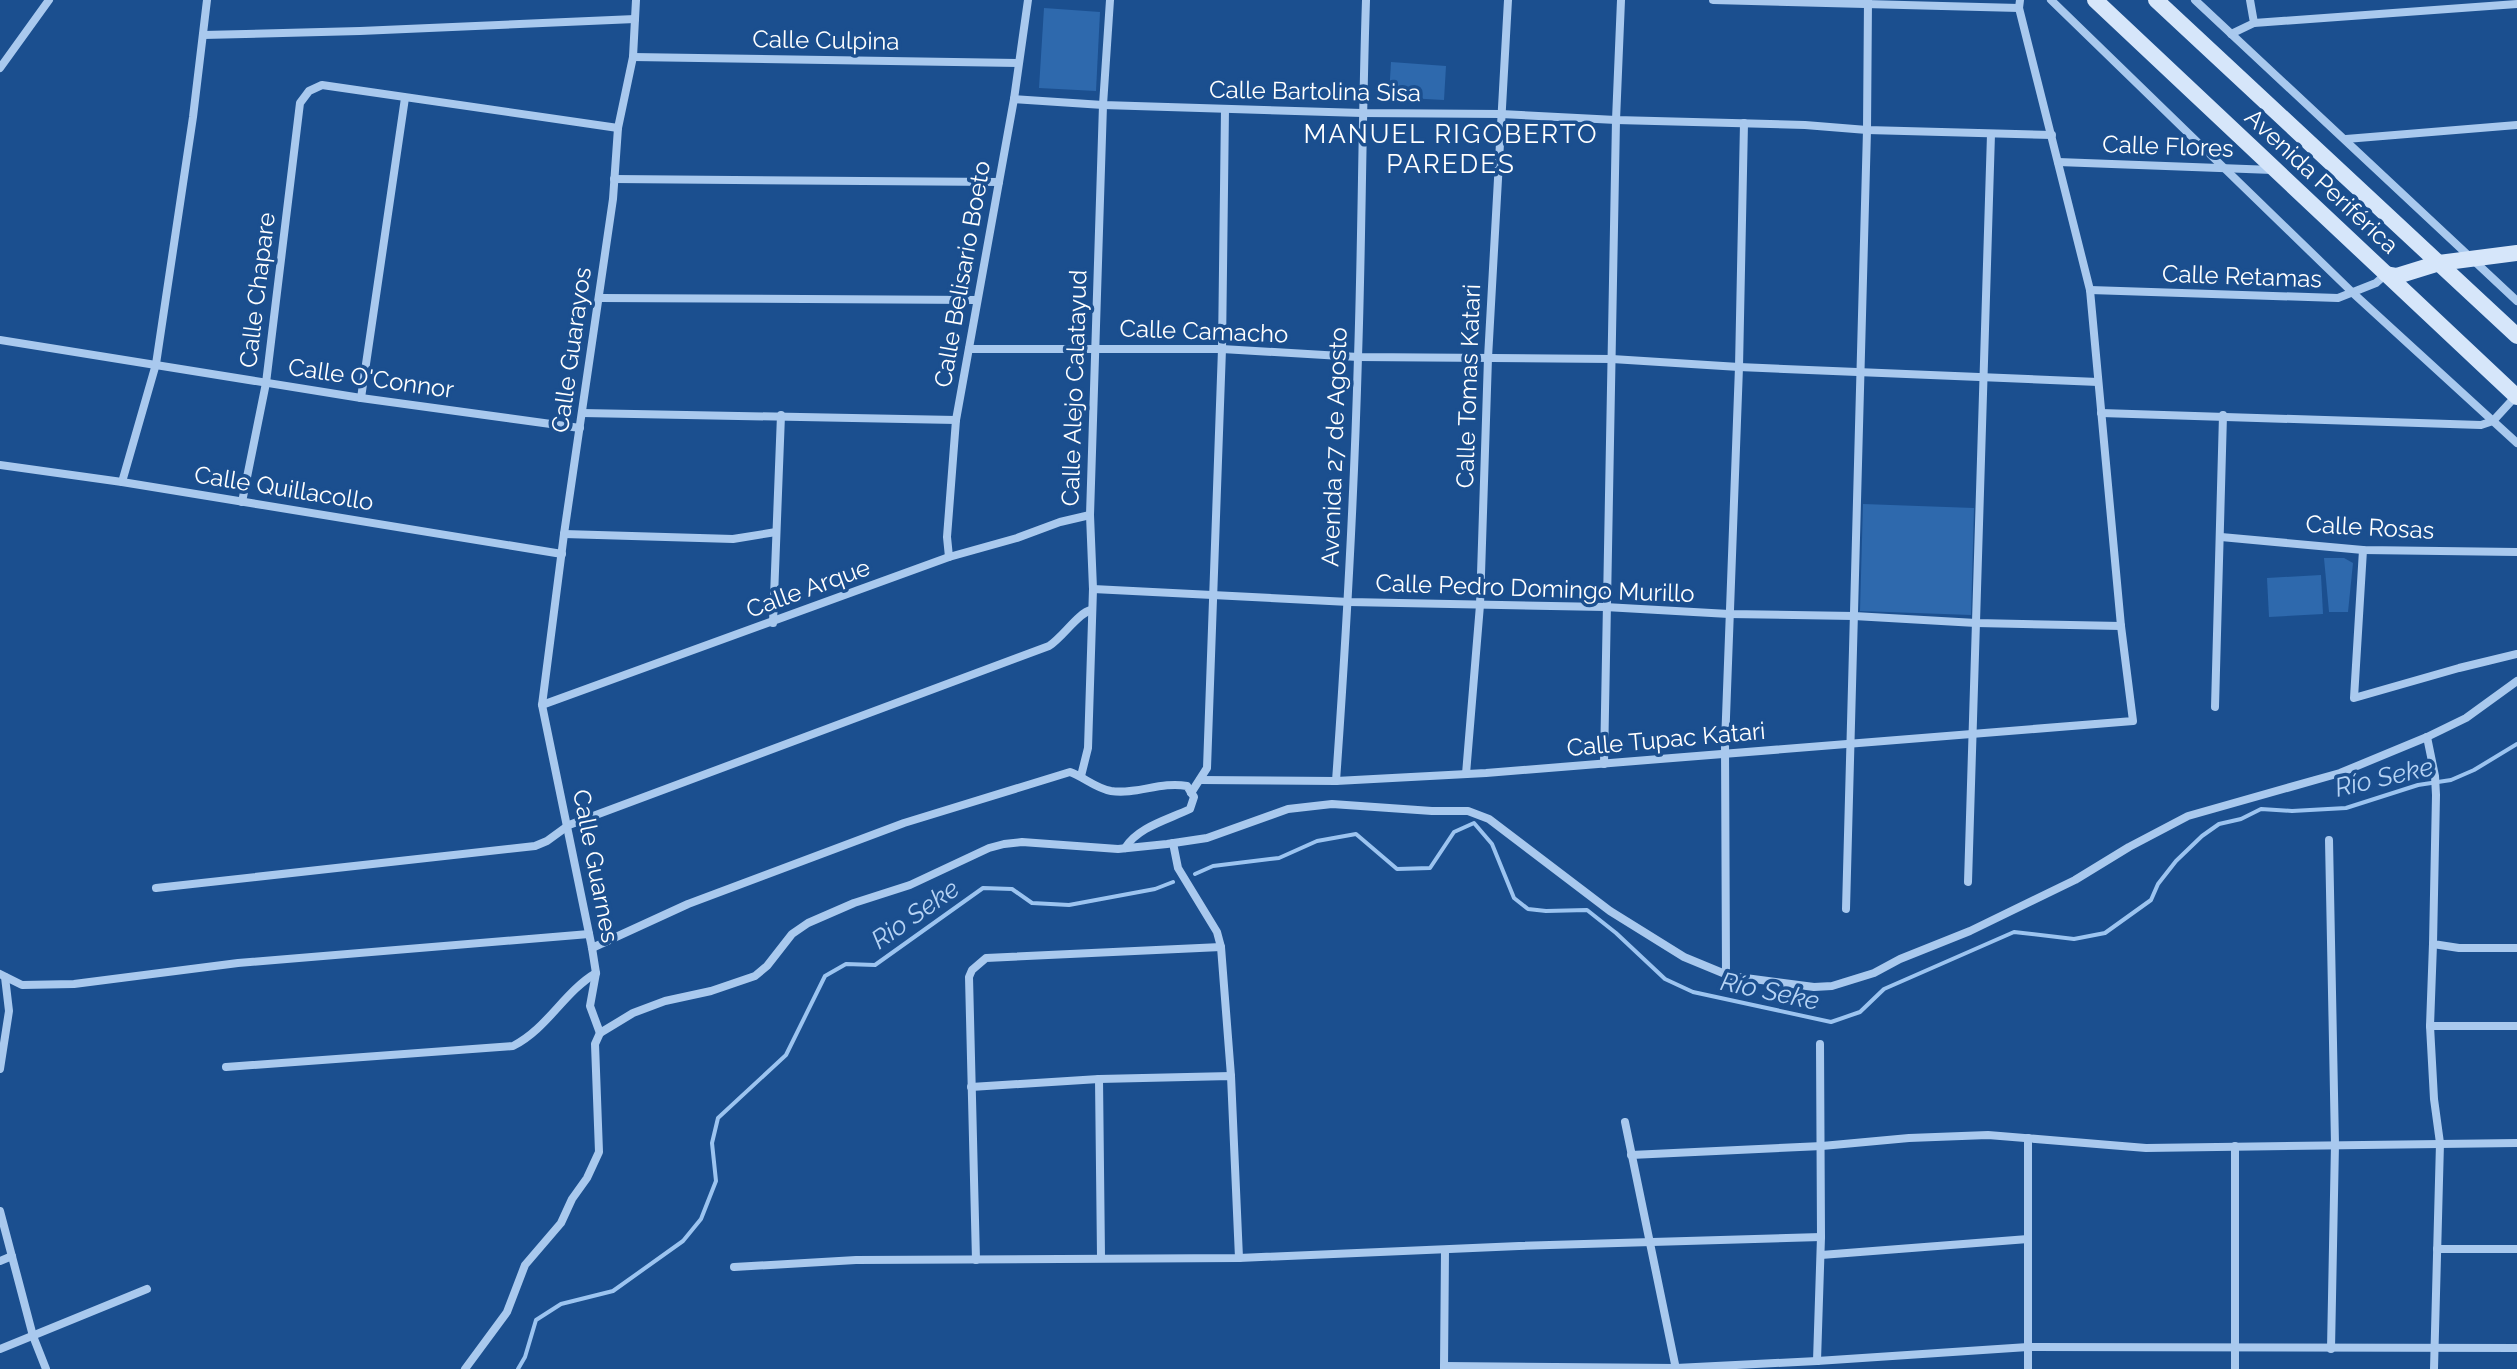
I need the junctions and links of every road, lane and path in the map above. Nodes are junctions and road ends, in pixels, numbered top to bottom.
1 (49, 0) edge
2 (207, 0) edge
3 (636, 0) edge
4 (1028, 0) edge
5 (1110, 0) edge
6 (1366, 0) edge
7 (1508, 0) edge
8 (1621, 0) edge
9 (1713, 0) edge
10 (2051, 0) edge
11 (2095, 0) edge
12 (2156, 0) edge
13 (2195, 0) edge
14 (2250, 0) edge
15 (2373, 0) edge
16 (1868, 2) edge
17 (2019, 4) edge
18 (2517, 4) edge
19 (2374, 13) junction
20 (635, 19) junction
21 (2254, 23) junction
22 (2231, 34) junction
23 (203, 35) junction
24 (633, 57) junction
25 (1018, 63) junction
26 (0, 68) edge
27 (405, 98) junction
28 (1014, 99) junction
29 (1103, 105) junction
30 (1225, 109) junction
31 (1362, 113) junction
32 (1501, 114) junction
33 (1616, 120) junction
34 (1744, 123) junction
35 (2517, 125) edge
36 (618, 128) junction
37 (1867, 130) junction
38 (1991, 134) junction
39 (2052, 135) junction
40 (2346, 139) junction
41 (2058, 162) junction
42 (2226, 169) junction
43 (2276, 171) junction
44 (614, 179) junction
45 (999, 182) junction
46 (2517, 253) edge
47 (2472, 258) junction
48 (2439, 263) junction
49 (2386, 274) junction
50 (2090, 290) junction
51 (2354, 294) junction
52 (600, 298) junction
53 (977, 300) junction
54 (2517, 301) edge
55 (2517, 336) edge
56 (0, 340) edge
57 (1096, 348) junction
58 (969, 349) junction
59 (1222, 349) junction
60 (1358, 357) junction
61 (1488, 358) junction
62 (1612, 359) junction
63 (156, 364) junction
64 (1739, 367) junction
65 (1861, 373) junction
66 (1985, 378) junction
67 (2098, 382) junction
68 (266, 383) junction
69 (2517, 397) edge
70 (361, 398) junction
71 (582, 413) junction
72 (2101, 413) junction
73 (781, 415) junction
74 (2223, 415) junction
75 (956, 420) junction
76 (2493, 421) junction
77 (580, 428) junction
78 (2517, 443) edge
79 (0, 465) edge
80 (122, 482) junction
81 (242, 502) junction
82 (1090, 515) junction
83 (776, 532) junction
84 (564, 534) junction
85 (2221, 537) junction
86 (2363, 550) junction
87 (2517, 552) edge
88 (562, 554) junction
89 (949, 557) junction
90 (1093, 589) junction
91 (1214, 595) junction
92 (1349, 602) junction
93 (1480, 605) junction
94 (1605, 607) junction
95 (1091, 610) junction
96 (1729, 614) junction
97 (1854, 616) junction
98 (773, 623) junction
99 (1976, 623) junction
100 (2121, 626) junction
101 (2517, 654) edge
102 (2517, 681) edge
103 (542, 705) junction
104 (2215, 707) dead end
105 (1971, 734) junction
106 (2427, 737) junction
107 (1850, 744) junction
108 (1725, 754) junction
109 (1604, 764) junction
110 (1466, 774) junction
111 (1081, 776) junction
112 (1200, 780) junction
113 (1336, 781) junction
114 (1191, 793) junction
115 (569, 825) junction
116 (2329, 840) dead end
117 (1173, 843) junction
118 (1125, 848) junction
119 (1968, 882) dead end
120 (156, 888) dead end
121 (1846, 909) dead end
122 (589, 934) junction
123 (2433, 944) junction
124 (1221, 947) junction
125 (592, 948) junction
126 (2517, 948) edge
127 (596, 973) junction
128 (1726, 974) junction
129 (2, 976) edge
130 (2430, 1026) junction
131 (2517, 1026) edge
132 (600, 1033) junction
133 (1820, 1044) dead end
134 (226, 1067) dead end
135 (0, 1069) edge
136 (1231, 1076) junction
137 (1099, 1079) junction
138 (971, 1087) junction
139 (1625, 1122) dead end
140 (2028, 1138) junction
141 (2440, 1143) junction
142 (2517, 1143) edge
143 (2335, 1144) junction
144 (1822, 1146) junction
145 (2235, 1146) junction
146 (1631, 1155) junction
147 (0, 1211) edge
148 (1821, 1237) junction
149 (2028, 1239) junction
150 (1649, 1244) junction
151 (2437, 1249) junction
152 (2517, 1249) edge
153 (1445, 1251) junction
154 (1821, 1255) junction
155 (12, 1256) junction
156 (1101, 1257) junction
157 (1239, 1258) junction
158 (976, 1260) junction
159 (0, 1261) edge
160 (734, 1267) dead end
161 (147, 1289) dead end
162 (33, 1336) junction
163 (2028, 1347) junction
164 (2236, 1348) junction
165 (2435, 1348) junction
166 (2517, 1348) edge
167 (0, 1349) edge
168 (2331, 1349) junction
169 (1817, 1361) junction
170 (1444, 1368) edge
171 (1573, 1368) edge
172 (1676, 1368) edge
173 (46, 1369) edge
174 (465, 1369) edge
175 (2028, 1369) edge
176 (2235, 1369) edge
177 (2434, 1369) edge

1 - 26 street
2 - 23 street
3 - 20 street, Calle Guarayos
4 - 25 street, Calle Belisario Boeto
5 - 29 street, Calle Alejo Calatayud
6 - 31 street, Avenida 27 de Agosto
7 - 32 street, Calle Tomas Katari
8 - 33 street
9 - 16 street
10 - 42 street
11 - 43 street, Avenida Periférica
12 - 48 street, Avenida Periférica
13 - 22 street
14 - 21 street
15 - 19 street
16 - 17 street
16 - 37 street
17 - 39 street
18 - 19 street
19 - 21 street
20 - 23 street
20 - 24 street, Calle Guarayos
21 - 22 street
22 - 40 street
23 - 63 street
24 - 25 street, Calle Culpina
24 - 36 street, Calle Guarayos
25 - 28 street, Calle Belisario Boeto
27 - 36 street
27 - 68 street, Calle Chapare
27 - 70 street
28 - 29 street, Calle Bartolina Sisa
28 - 45 street, Calle Belisario Boeto
29 - 30 street, Calle Bartolina Sisa
29 - 57 street, Calle Alejo Calatayud
30 - 31 street, Calle Bartolina Sisa
30 - 59 street
31 - 32 street, Calle Bartolina Sisa
31 - 60 street, Avenida 27 de Agosto
32 - 33 street, Calle Bartolina Sisa
32 - 61 street, Calle Tomas Katari
33 - 34 street, Calle Bartolina Sisa
33 - 62 street
34 - 37 street, Calle Bartolina Sisa
34 - 64 street
35 - 40 street
36 - 44 street, Calle Guarayos
37 - 38 street, Calle Bartolina Sisa
37 - 65 street
38 - 39 street, Calle Bartolina Sisa
38 - 66 street
39 - 41 street
40 - 47 street
41 - 42 street, Calle Flores
41 - 50 street
42 - 43 street, Calle Flores
42 - 51 street
43 - 49 street, Avenida Periférica
44 - 45 street
44 - 52 street, Calle Guarayos
45 - 53 street, Calle Belisario Boeto
46 - 47 street
47 - 48 street
47 - 54 street
48 - 49 street
48 - 55 street, Avenida Periférica
49 - 51 street, Calle Retamas
49 - 69 street, Avenida Periférica
50 - 51 street, Calle Retamas
50 - 67 street
51 - 76 street
52 - 53 street
52 - 71 street, Calle Guarayos
53 - 58 street, Calle Belisario Boeto
56 - 63 street, Calle O'Connor
57 - 58 street, Calle Camacho
57 - 59 street, Calle Camacho
57 - 82 street, Calle Alejo Calatayud
58 - 75 street, Calle Belisario Boeto
59 - 60 street, Calle Camacho
59 - 91 street
60 - 61 street, Calle Camacho
60 - 92 street, Avenida 27 de Agosto
61 - 62 street
61 - 93 street, Calle Tomas Katari
62 - 64 street
62 - 94 street
63 - 68 street, Calle O'Connor
63 - 80 street
64 - 65 street
64 - 96 street
65 - 66 street
65 - 97 street
66 - 67 street
66 - 99 street
67 - 72 street
68 - 70 street, Calle O'Connor
68 - 81 street, Calle Chapare
69 - 76 street
70 - 77 street, Calle O'Connor
71 - 73 street
71 - 77 street, Calle Guarayos
72 - 74 street
72 - 100 street
73 - 75 street
73 - 83 street
74 - 76 street
74 - 85 street
75 - 89 street, Calle Belisario Boeto
76 - 78 street
77 - 84 street, Calle Guarayos
79 - 80 street, Calle Quillacollo
80 - 81 street, Calle Quillacollo
81 - 88 street, Calle Quillacollo
82 - 89 street, Calle Arque
82 - 90 street, Calle Alejo Calatayud
83 - 84 street
83 - 98 street
84 - 88 street, Calle Guarayos
85 - 86 street, Calle Rosas
85 - 104 street
86 - 87 street, Calle Rosas
86 - 101 street
88 - 103 street, Calle Guarayos
89 - 98 street, Calle Arque
90 - 91 street, Calle Pedro Domingo Murillo
90 - 95 street, Calle Alejo Calatayud
91 - 92 street, Calle Pedro Domingo Murillo
91 - 112 street
92 - 93 street, Calle Pedro Domingo Murillo
92 - 113 street, Avenida 27 de Agosto
93 - 94 street, Calle Pedro Domingo Murillo
93 - 110 street, Calle Tomas Katari
94 - 96 street, Calle Pedro Domingo Murillo
94 - 109 street
95 - 111 street, Calle Alejo Calatayud
95 - 115 street
96 - 97 street, Calle Pedro Domingo Murillo
96 - 108 street
97 - 99 street, Calle Pedro Domingo Murillo
97 - 107 street
98 - 103 street, Calle Arque
99 - 100 street, Calle Pedro Domingo Murillo
99 - 105 street
100 - 105 street, Calle Tupac Katari
102 - 106 street
103 - 115 street, Calle Guarnes
105 - 107 street, Calle Tupac Katari
105 - 119 street
106 - 123 street
106 - 128 street
107 - 108 street, Calle Tupac Katari
107 - 121 street
108 - 109 street, Calle Tupac Katari
108 - 128 street
109 - 110 street, Calle Tupac Katari
110 - 113 street, Calle Tupac Katari
111 - 114 street
111 - 125 street
112 - 113 street, Calle Tupac Katari
112 - 114 street
114 - 118 street
115 - 120 street
115 - 122 street, Calle Guarnes
116 - 143 street
117 - 118 street
117 - 124 street
117 - 128 street
118 - 132 street
122 - 125 street, Calle Guarnes
122 - 129 street
123 - 126 street
123 - 130 street
124 - 136 street
124 - 138 street
125 - 127 street, Calle Guarnes
127 - 132 street, Calle Guarnes
127 - 134 street
129 - 135 street
130 - 131 street
130 - 141 street
132 - 174 street, Calle Guarnes
133 - 144 street
136 - 137 street
136 - 157 street
137 - 138 street
137 - 156 street
138 - 158 street
139 - 146 street
140 - 144 street
140 - 145 street
140 - 149 street
141 - 142 street
141 - 143 street
141 - 151 street
143 - 145 street
143 - 168 street
144 - 146 street
144 - 148 street
145 - 164 street
146 - 150 street
147 - 155 street
148 - 150 street
148 - 154 street
149 - 154 street
149 - 163 street
150 - 153 street
150 - 172 street
151 - 152 street
151 - 165 street
153 - 157 street
153 - 170 street
154 - 169 street
155 - 159 street
155 - 162 street
156 - 157 street
156 - 158 street
158 - 160 street
161 - 162 street
162 - 167 street
162 - 173 street
163 - 164 street
163 - 169 street
163 - 175 street
164 - 168 street
164 - 176 street
165 - 166 street
165 - 168 street
165 - 177 street
169 - 172 street
170 - 171 street
171 - 172 street

